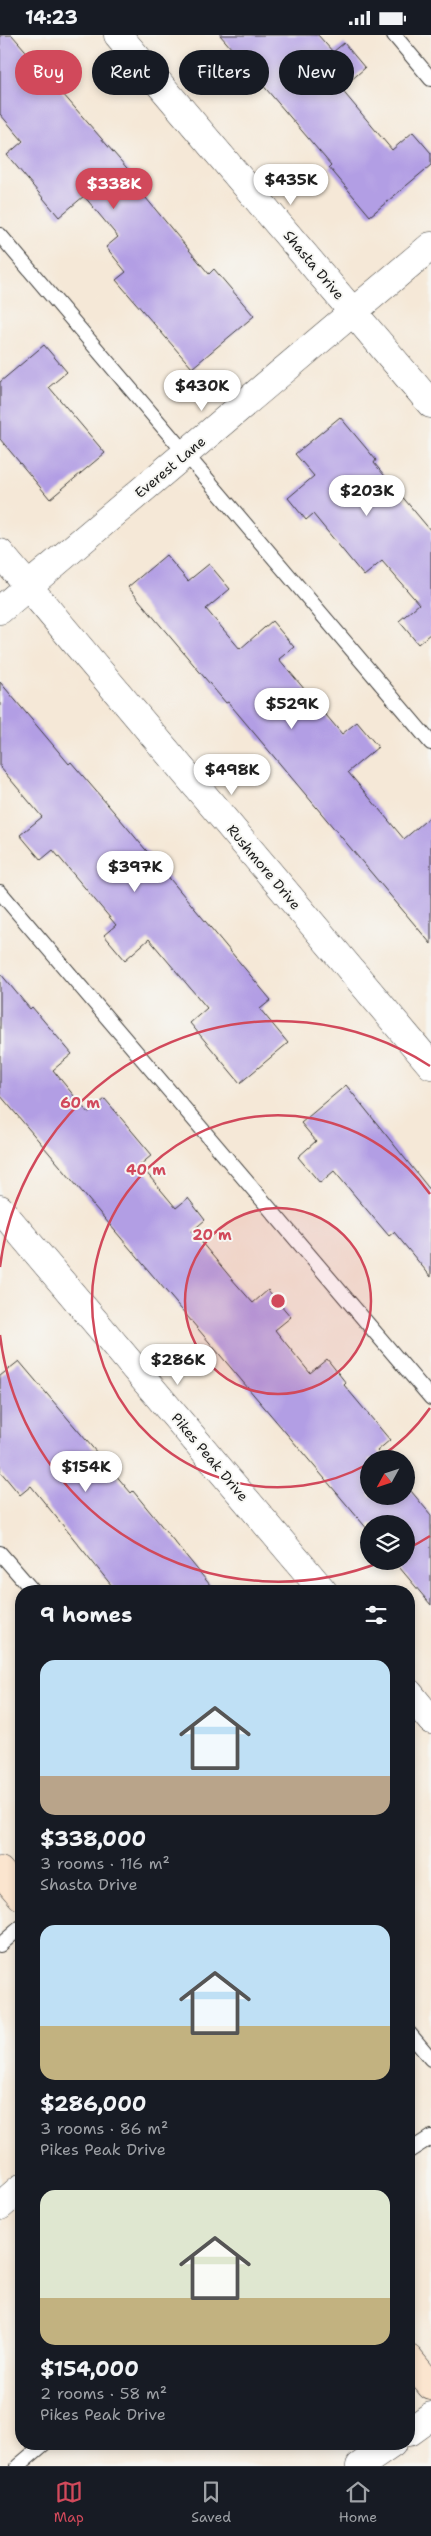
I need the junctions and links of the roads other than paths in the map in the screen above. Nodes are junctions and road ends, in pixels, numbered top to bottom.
1 (118, 35) edge
2 (394, 35) edge
3 (431, 79) edge
4 (0, 235) edge
5 (431, 246) edge
6 (353, 312) junction
7 (431, 405) edge
8 (185, 454) junction
9 (0, 553) edge
10 (28, 587) junction
11 (0, 610) edge
12 (431, 743) edge
13 (0, 892) edge
14 (431, 1065) edge
15 (0, 1209) edge
16 (431, 1398) edge
17 (0, 1553) edge
18 (28, 1585) edge
19 (318, 1585) edge
20 (415, 1700) edge
21 (431, 1720) edge
22 (0, 1871) edge
23 (15, 1889) edge
24 (15, 1932) edge
25 (0, 1945) edge
26 (415, 2040) edge
27 (431, 2059) edge
28 (431, 2137) edge
29 (415, 2147) edge
30 (15, 2193) edge
31 (0, 2206) edge
32 (415, 2366) edge
33 (431, 2386) edge
34 (431, 2416) edge
35 (415, 2428) edge
36 (37, 2450) edge
37 (383, 2450) edge
38 (18, 2466) edge
39 (360, 2466) edge

1 - 6 street, Shasta Drive
2 - 3 lane
4 - 8 lane
5 - 6 street, Everest Lane
6 - 7 street, Shasta Drive
6 - 8 street, Everest Lane
8 - 10 street, Everest Lane
8 - 12 lane
9 - 10 street, Rushmore Drive
10 - 11 street, Everest Lane
10 - 14 street, Rushmore Drive
13 - 16 lane
15 - 19 street, Pikes Peak Drive
17 - 18 lane
20 - 21 street
22 - 23 street
24 - 25 lane
26 - 27 lane
28 - 29 lane
30 - 31 street
32 - 33 street
34 - 35 street
36 - 38 lane
37 - 39 street

